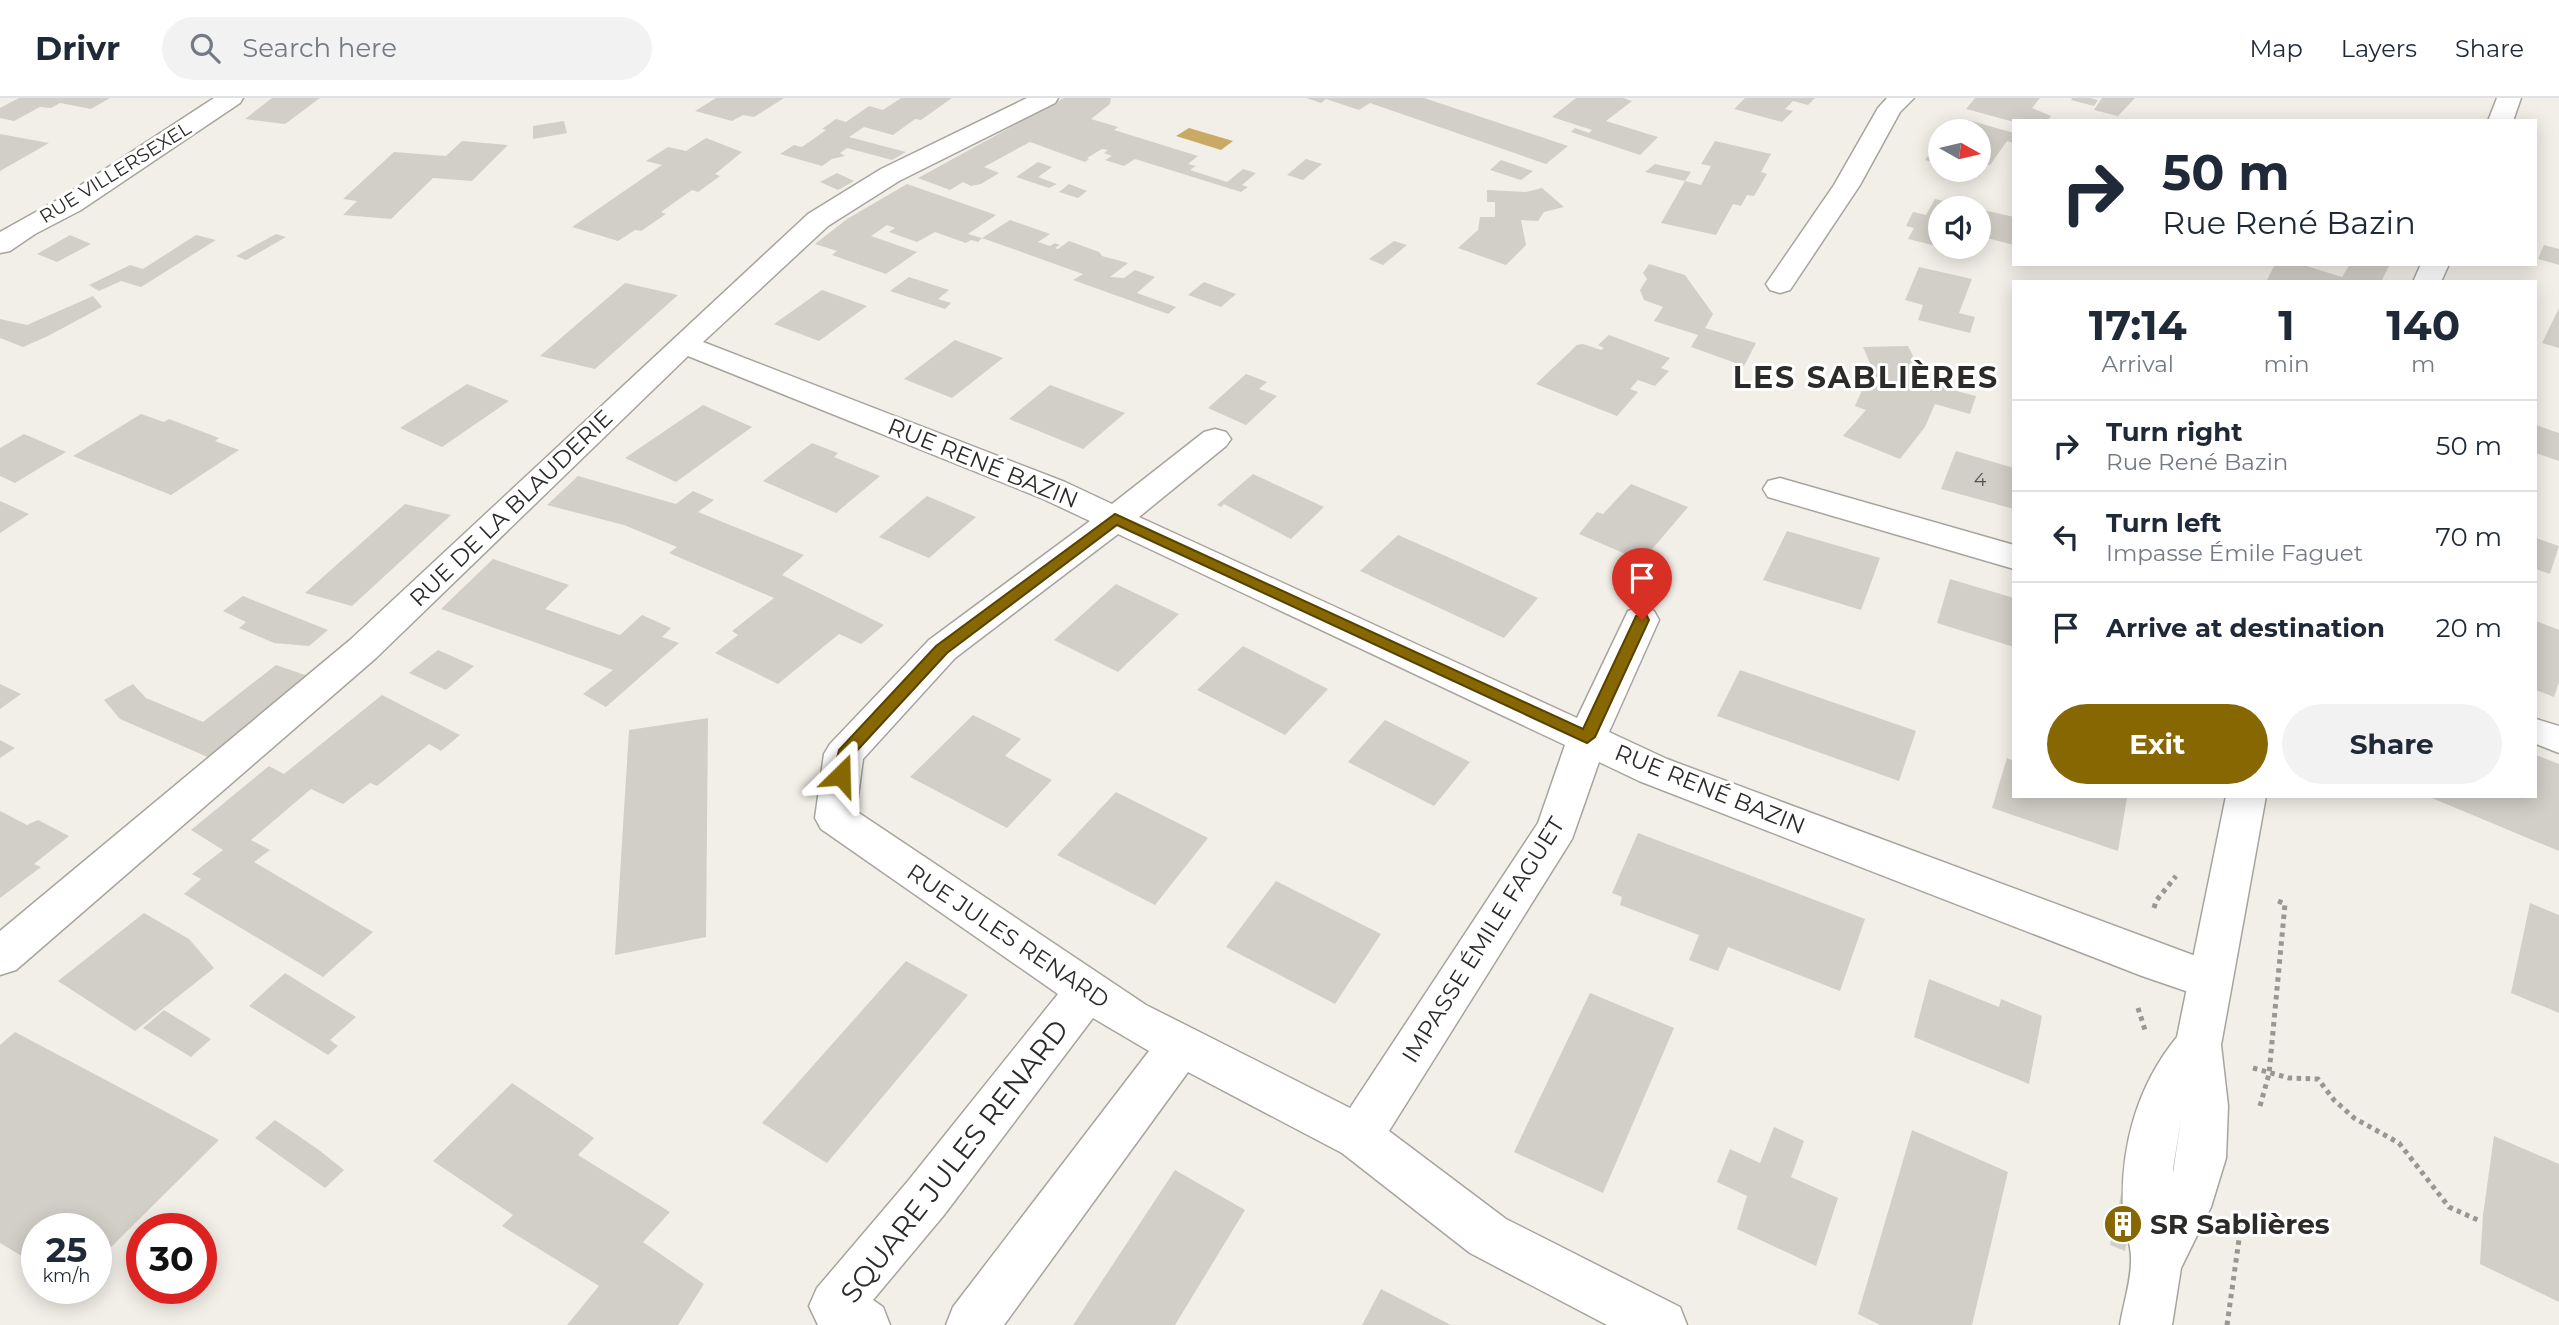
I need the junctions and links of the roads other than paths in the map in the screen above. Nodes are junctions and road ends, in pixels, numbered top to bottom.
1 (230, 98) edge
2 (1046, 98) edge
3 (1902, 98) edge
4 (2509, 98) edge
5 (2500, 119) edge
6 (0, 245) edge
7 (1780, 284) dead end
8 (681, 346) junction
9 (1215, 439) dead end
10 (1780, 489) dead end
11 (1115, 519) junction
12 (2012, 556) edge
13 (1642, 620) dead end
14 (2537, 731) edge
15 (1587, 737) junction
16 (2559, 740) edge
17 (2246, 798) edge
18 (0, 957) edge
19 (2209, 980) junction
20 (1088, 990) junction
21 (1181, 1045) junction
22 (1359, 1137) junction
23 (864, 1325) edge
24 (972, 1325) edge
25 (1661, 1325) edge
26 (2146, 1325) edge

1 - 6 street, RUE VILLERSEXEL
2 - 8 street, RUE DE LA BLAUDERIE
3 - 7 street
4 - 5 street
8 - 11 street, RUE RENÉ BAZIN
8 - 18 street, RUE DE LA BLAUDERIE
9 - 11 street, RUE JULES RENARD
10 - 12 street
11 - 15 street, RUE RENÉ BAZIN
11 - 20 street, RUE JULES RENARD
13 - 15 street, IMPASSE ÉMILE FAGUET
14 - 16 lane
15 - 19 street, RUE RENÉ BAZIN
15 - 22 street, IMPASSE ÉMILE FAGUET
17 - 19 street
19 - 26 street
20 - 21 street, RUE JULES RENARD
20 - 23 street, SQUARE JULES RENARD
21 - 22 street, RUE JULES RENARD
21 - 24 street
22 - 25 street, RUE JULES RENARD

